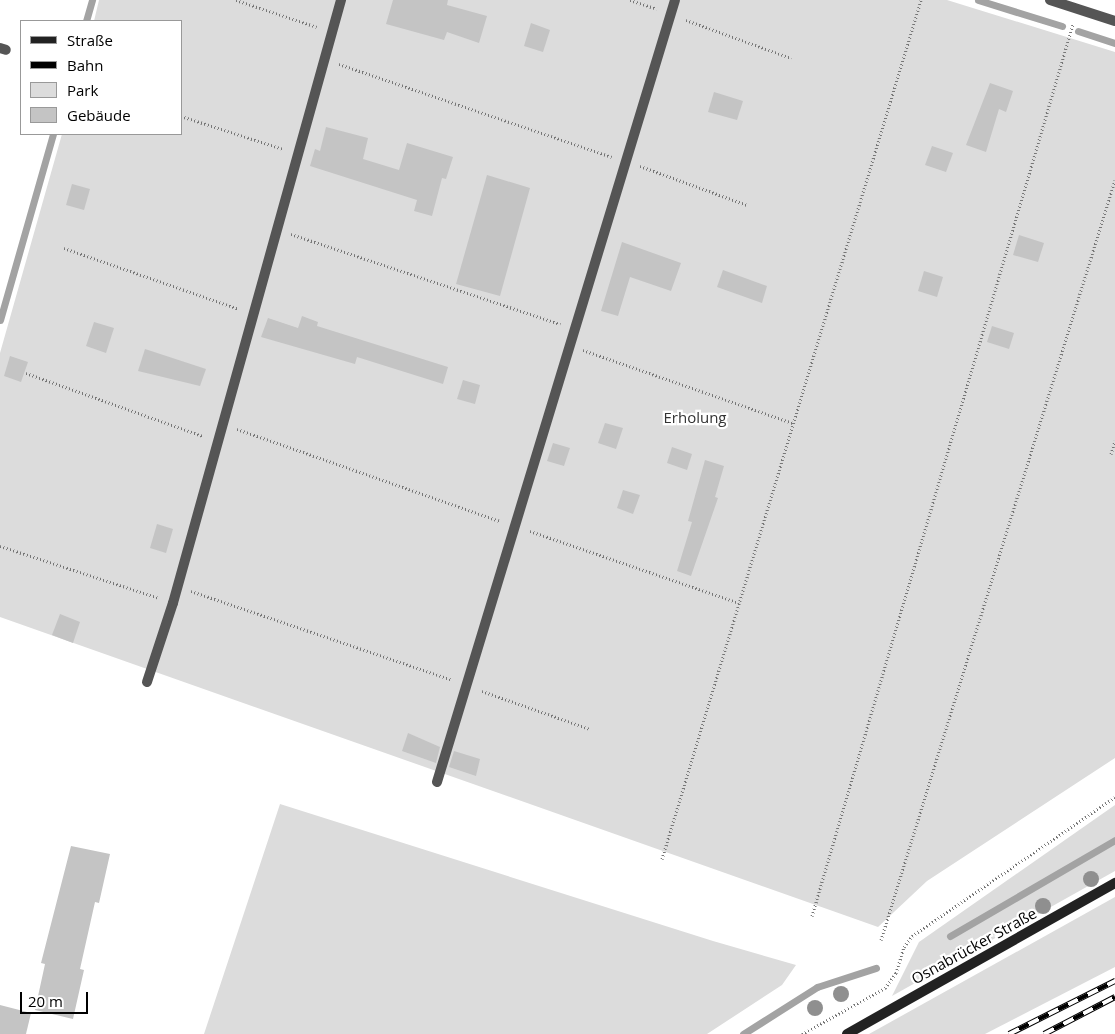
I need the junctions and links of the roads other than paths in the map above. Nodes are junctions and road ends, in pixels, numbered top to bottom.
1 (341, 0) edge
2 (675, 0) edge
3 (1050, 0) edge
4 (1115, 21) edge
5 (147, 682) dead end
6 (437, 782) dead end
7 (1115, 883) edge
8 (847, 1034) edge

1 - 5 lane
2 - 6 lane
3 - 4 lane
7 - 8 main road, Osnabrücker Straße

